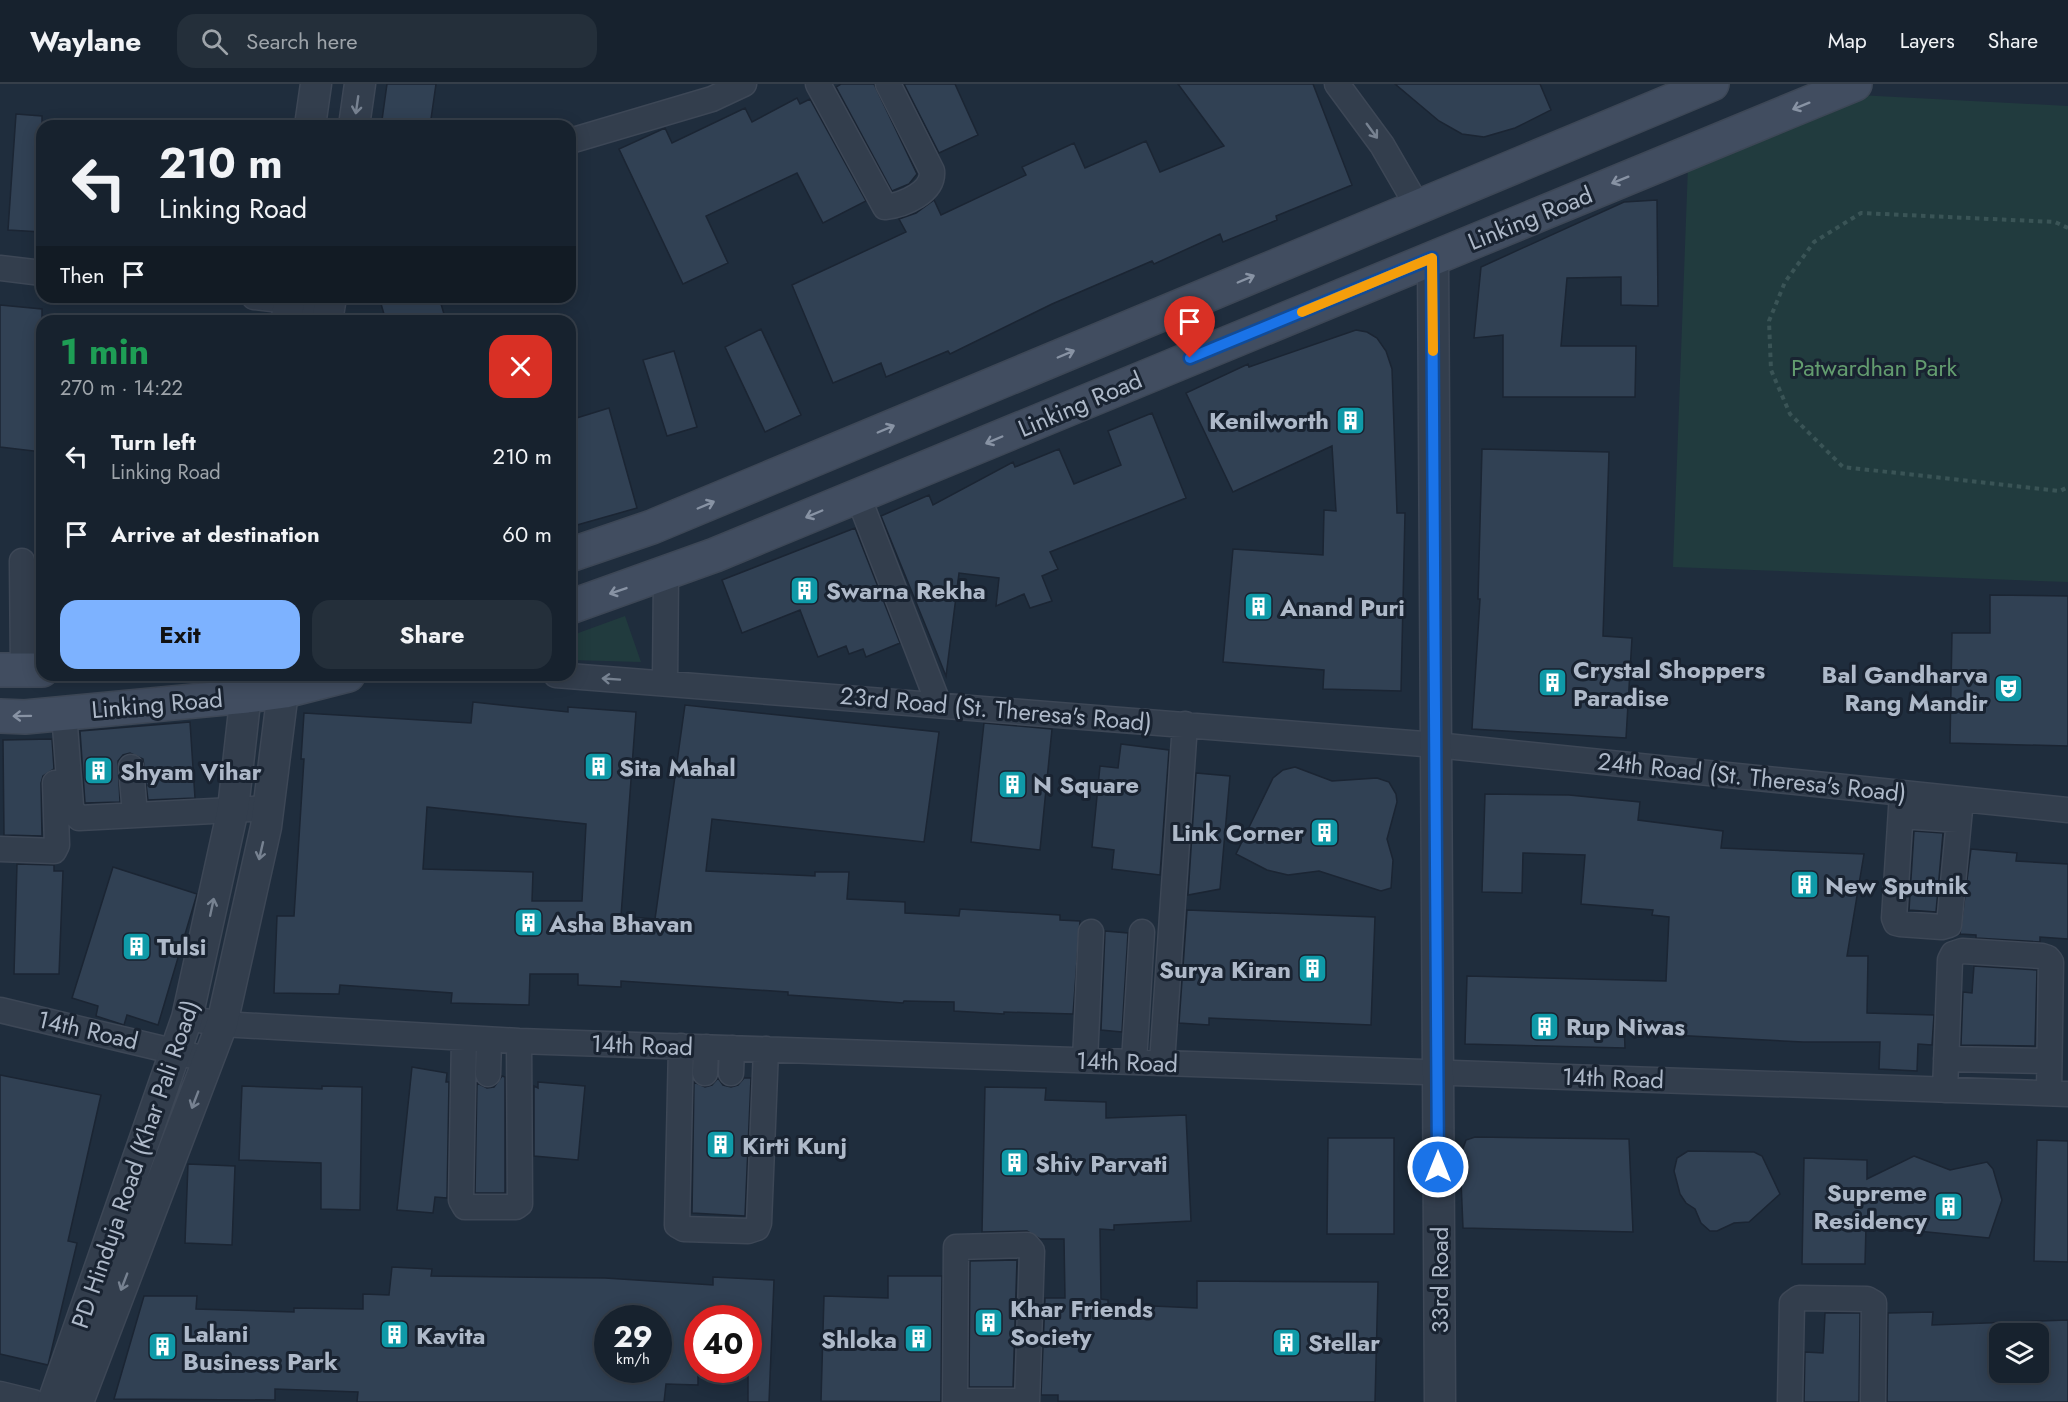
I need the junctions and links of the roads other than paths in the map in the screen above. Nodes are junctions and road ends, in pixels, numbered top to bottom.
1 (316, 84) edge
2 (360, 84) edge
3 (744, 84) edge
4 (818, 84) edge
5 (888, 84) edge
6 (1338, 84) edge
7 (1711, 84) edge
8 (1855, 84) edge
9 (711, 91) edge
10 (311, 120) edge
11 (355, 120) edge
12 (576, 139) edge
13 (1418, 207) junction
14 (1432, 258) junction
15 (0, 268) edge
16 (36, 272) edge
17 (288, 306) edge
18 (329, 308) edge
19 (858, 496) junction
20 (652, 527) junction
21 (576, 553) edge
22 (22, 561) dead end
23 (666, 575) junction
24 (576, 605) edge
25 (22, 670) edge
26 (576, 676) edge
27 (301, 681) edge
28 (665, 682) junction
29 (285, 683) edge
30 (248, 686) edge
31 (939, 705) junction
32 (59, 714) junction
33 (0, 716) edge
34 (1185, 724) junction
35 (1436, 745) junction
36 (130, 767) dead end
37 (1901, 804) junction
38 (269, 808) junction
39 (233, 809) junction
40 (1960, 809) junction
41 (2068, 810) edge
42 (135, 815) junction
43 (0, 849) edge
44 (1091, 932) dead end
45 (1142, 932) dead end
46 (0, 1010) edge
47 (187, 1018) junction
48 (222, 1024) junction
49 (464, 1038) junction
50 (489, 1040) junction
51 (519, 1041) junction
52 (681, 1046) junction
53 (706, 1047) junction
54 (732, 1048) junction
55 (766, 1049) junction
56 (178, 1051) junction
57 (1946, 1059) junction
58 (210, 1060) junction
59 (1085, 1060) junction
60 (2049, 1061) junction
61 (1134, 1062) junction
62 (1162, 1063) junction
63 (705, 1073) dead end
64 (732, 1073) dead end
65 (1438, 1073) junction
66 (488, 1074) dead end
67 (1945, 1090) junction
68 (2058, 1094) edge
69 (0, 1394) edge
70 (33, 1402) edge
71 (53, 1402) edge
72 (78, 1402) edge
73 (955, 1402) edge
74 (1027, 1402) edge
75 (1440, 1402) edge
76 (1790, 1402) edge
77 (1873, 1402) edge

1 - 10 street
2 -> 11 street
3 - 9 street
4 - 5 street
6 -> 13 street
7 - 13 main road
8 -> 14 main road, Linking Road
9 - 12 street
20 -> 13 main road
14 -> 19 main road, Linking Road
14 - 35 street, 33rd Road
15 - 16 street
17 - 18 street
19 -> 23 main road, Linking Road
19 - 31 street
20 - 21 main road
20 - 23 main road
22 - 25 street
23 -> 24 main road, Linking Road
23 - 28 street
28 -> 26 street, 23rd Road (St. Theresa's Road)
27 - 29 main road, Linking Road
28 - 31 street, 23rd Road (St. Theresa's Road)
29 - 30 main road, Linking Road
29 - 38 street, PD Hinduja Road (Khar Pali Road)
30 - 32 main road, Linking Road
30 - 39 street, PD Hinduja Road (Khar Pali Road)
31 - 34 street, 23rd Road (St. Theresa's Road)
32 -> 33 main road, Linking Road
32 - 42 street
32 - 43 street
34 - 35 street, 23rd Road (St. Theresa's Road)
34 - 62 street
35 - 37 street, 24th Road (St. Theresa's Road)
35 - 65 street, 33rd Road
36 - 42 street
37 - 40 street, 24th Road (St. Theresa's Road)
37 - 40 street
38 - 39 street
38 -> 48 street, PD Hinduja Road (Khar Pali Road)
39 - 42 street
47 -> 39 street, PD Hinduja Road (Khar Pali Road)
40 - 41 street, 24th Road (St. Theresa's Road)
44 - 59 street
45 - 61 street
46 - 56 street, 14th Road
47 - 48 street, 14th Road
47 - 56 street, PD Hinduja Road (Khar Pali Road)
48 - 49 street, 14th Road
48 - 58 street, PD Hinduja Road (Khar Pali Road)
49 - 50 street, 14th Road
49 - 51 street
50 - 51 street, 14th Road
50 - 66 street
51 - 52 street, 14th Road
52 - 53 street, 14th Road
52 - 55 street
53 - 54 street, 14th Road
53 - 63 street
54 - 55 street, 14th Road
54 - 64 street
55 - 59 street, 14th Road
56 - 58 street, 14th Road
56 - 71 street, PD Hinduja Road (Khar Pali Road)
57 - 60 street
57 - 60 street
57 - 67 street
58 -> 72 street, PD Hinduja Road (Khar Pali Road)
59 - 61 street, 14th Road
60 - 68 street
61 - 62 street, 14th Road
62 - 65 street, 14th Road
65 - 67 street, 14th Road
65 - 75 street, 33rd Road
67 - 68 street, 14th Road
69 - 70 street
73 - 74 street
73 - 74 street
76 - 77 street

